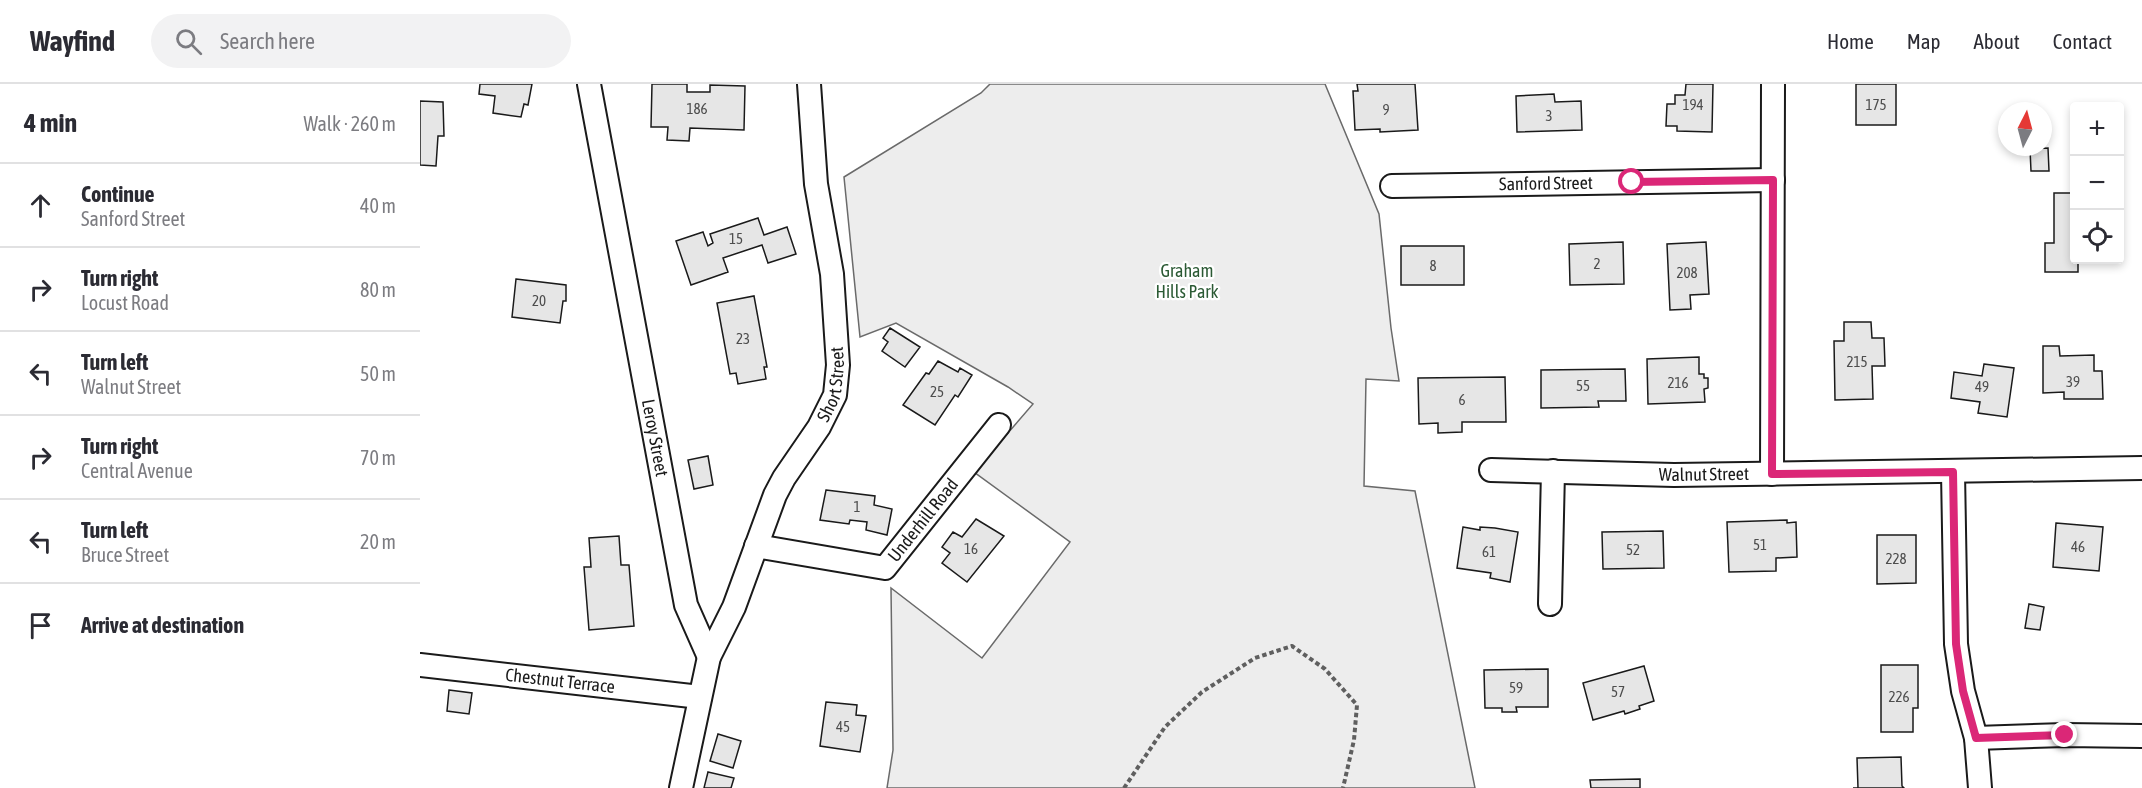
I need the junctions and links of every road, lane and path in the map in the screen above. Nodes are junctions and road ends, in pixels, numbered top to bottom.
1 (589, 84) edge
2 (808, 84) edge
3 (1773, 84) edge
4 (1773, 180) junction
5 (1392, 186) dead end
6 (999, 424) dead end
7 (2142, 468) edge
8 (1491, 470) dead end
9 (1553, 471) junction
10 (1953, 472) junction
11 (1772, 474) junction
12 (756, 546) junction
13 (1550, 604) dead end
14 (709, 657) junction
15 (420, 665) edge
16 (700, 697) junction
17 (2142, 736) edge
18 (1976, 738) junction
19 (681, 788) edge
20 (1124, 788) edge
21 (1343, 788) edge
22 (1980, 788) edge

1 - 14 street, Leroy Street
2 - 12 street, Short Street
3 - 4 street
4 - 5 street, Sanford Street
4 - 11 street
6 - 12 street, Underhill Road
7 - 10 street, Walnut Street
8 - 9 street, Walnut Street
9 - 11 street, Walnut Street
9 - 13 street
10 - 11 street, Walnut Street
10 - 18 street
12 - 14 street, Short Street
14 - 16 street
15 - 16 street, Chestnut Terrace
16 - 19 street
17 - 18 street
18 - 22 street
20 - 21 path

